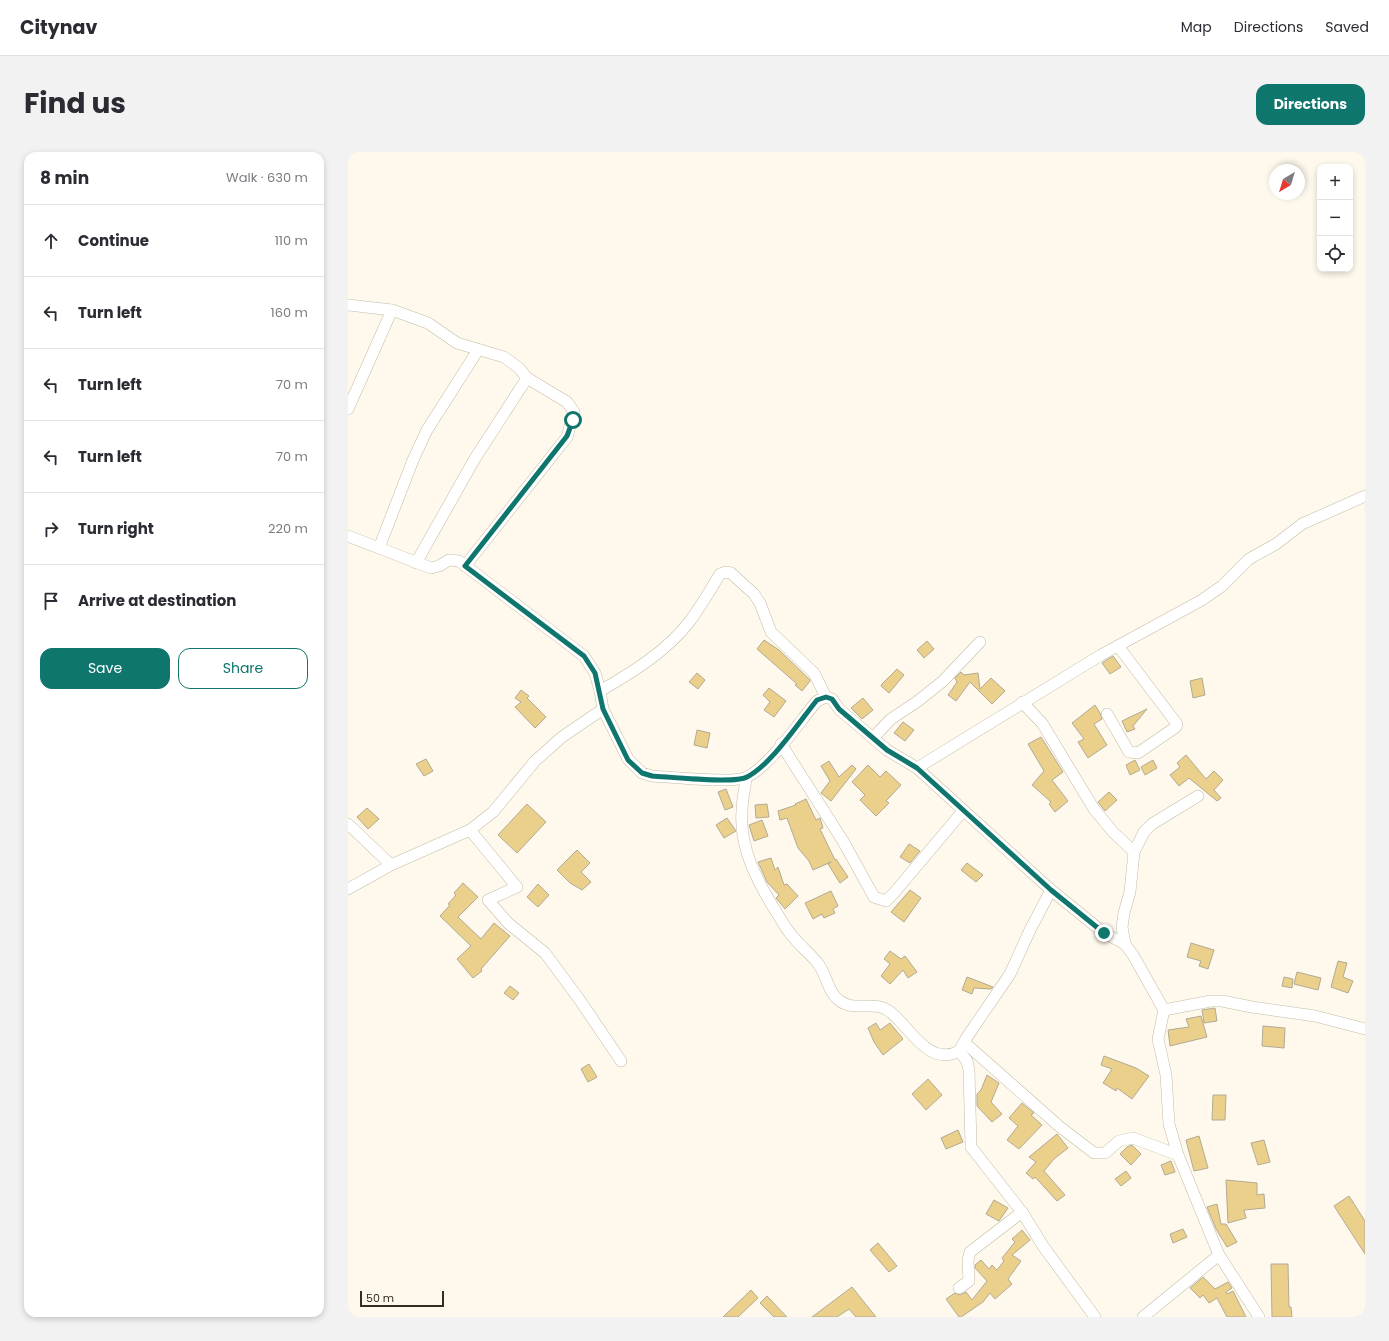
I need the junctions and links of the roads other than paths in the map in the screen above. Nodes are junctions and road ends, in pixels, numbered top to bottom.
1 (348, 305) edge
2 (392, 310) junction
3 (478, 350) junction
4 (527, 378) junction
5 (348, 409) edge
6 (1365, 496) edge
7 (348, 536) edge
8 (379, 548) junction
9 (416, 563) junction
10 (465, 566) junction
11 (980, 642) dead end
12 (1118, 646) junction
13 (600, 691) junction
14 (826, 697) junction
15 (1022, 702) junction
16 (603, 709) junction
17 (1107, 714) dead end
18 (873, 738) junction
19 (781, 744) junction
20 (917, 768) junction
21 (746, 778) junction
22 (1198, 796) dead end
23 (963, 811) junction
24 (348, 824) edge
25 (470, 830) junction
26 (1134, 852) junction
27 (391, 865) junction
28 (348, 889) edge
29 (1051, 890) junction
30 (1125, 944) junction
31 (1164, 1010) junction
32 (1365, 1029) edge
33 (962, 1047) junction
34 (621, 1061) dead end
35 (1178, 1155) junction
36 (1022, 1212) junction
37 (1219, 1255) junction
38 (959, 1288) dead end
39 (1096, 1317) edge
40 (1143, 1317) edge
41 (1259, 1317) edge

1 - 2 street
2 - 3 street
2 - 5 street
3 - 4 street
3 - 8 street
4 - 9 street
4 - 10 street
6 - 12 street
7 - 8 street
8 - 9 street
9 - 10 street
10 - 13 street
11 - 18 street
12 - 15 street
12 - 17 street
13 - 14 street
13 - 16 street
14 - 18 street
14 - 19 street
15 - 20 street
15 - 26 street
16 - 21 street
16 - 25 street
18 - 20 street
19 - 21 street
19 - 23 street
20 - 23 street
21 - 33 street
22 - 26 street
23 - 29 street
24 - 27 street
25 - 27 street
25 - 34 street
26 - 30 street
27 - 28 street
29 - 30 street
29 - 33 street
30 - 31 street
31 - 32 street
31 - 35 street
33 - 35 street
33 - 36 street
35 - 37 street
36 - 38 street
36 - 39 street
37 - 40 street
37 - 41 street

